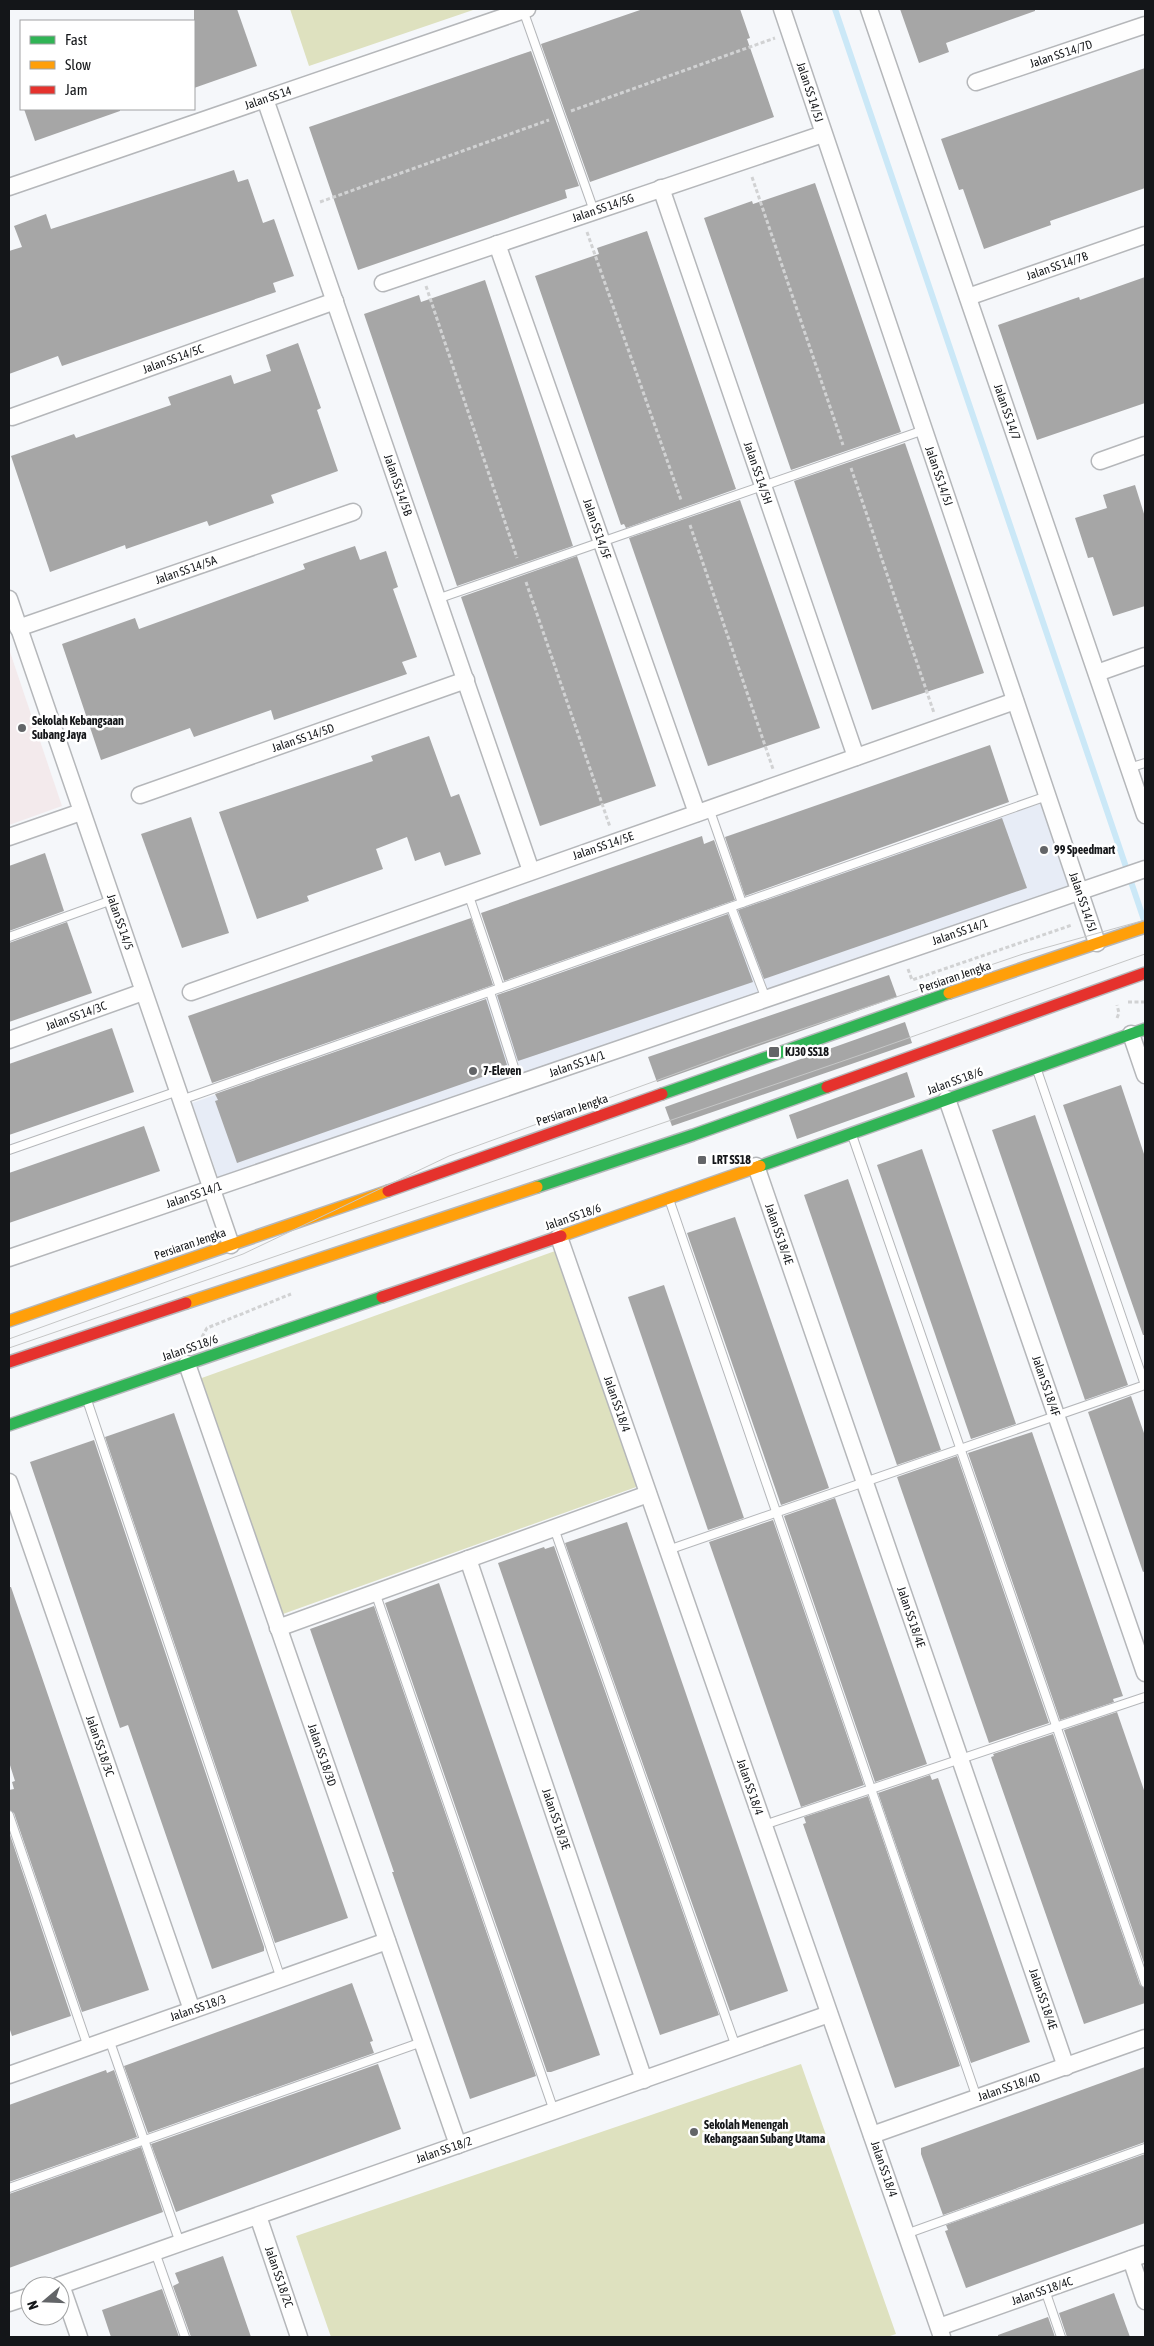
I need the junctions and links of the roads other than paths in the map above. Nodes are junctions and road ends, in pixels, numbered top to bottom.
1 (525, 9) edge
2 (782, 9) edge
3 (869, 9) edge
4 (1145, 26) edge
5 (976, 82) dead end
6 (265, 99) junction
7 (824, 134) junction
8 (9, 186) edge
9 (661, 188) junction
10 (594, 211) junction
11 (1145, 235) edge
12 (497, 244) junction
13 (383, 283) dead end
14 (968, 297) junction
15 (334, 301) junction
16 (12, 417) dead end
17 (924, 430) junction
18 (1145, 445) edge
19 (1100, 461) dead end
20 (763, 486) junction
21 (353, 512) dead end
22 (601, 542) junction
23 (437, 598) junction
24 (9, 600) edge
25 (18, 628) junction
26 (1145, 656) edge
27 (1097, 673) junction
28 (466, 680) junction
29 (1015, 701) junction
30 (856, 757) junction
31 (1145, 763) edge
32 (1129, 768) junction
33 (140, 795) dead end
34 (1047, 796) junction
35 (703, 811) junction
36 (82, 812) junction
37 (1145, 815) edge
38 (9, 837) edge
39 (1141, 870) edge
40 (531, 871) junction
41 (1080, 891) junction
42 (468, 893) junction
43 (112, 900) junction
44 (742, 903) junction
45 (731, 907) junction
46 (1141, 928) edge
47 (9, 937) edge
48 (1097, 943) junction
49 (1145, 973) edge
50 (500, 988) junction
51 (144, 992) junction
52 (191, 992) dead end
53 (490, 992) junction
54 (766, 999) junction
55 (1138, 1031) edge
56 (9, 1040) edge
57 (1036, 1067) junction
58 (1145, 1075) edge
59 (519, 1084) junction
60 (179, 1096) junction
61 (946, 1099) junction
62 (852, 1133) junction
63 (9, 1150) edge
64 (756, 1166) junction
65 (211, 1189) junction
66 (668, 1198) junction
67 (559, 1236) junction
68 (231, 1245) junction
69 (9, 1258) edge
70 (9, 1321) edge
71 (9, 1362) edge
72 (187, 1364) junction
73 (1145, 1385) edge
74 (87, 1399) junction
75 (1056, 1416) junction
76 (9, 1425) edge
77 (961, 1448) junction
78 (9, 1482) edge
79 (865, 1482) junction
80 (648, 1494) junction
81 (776, 1512) junction
82 (554, 1528) junction
83 (668, 1550) junction
84 (468, 1559) junction
85 (375, 1592) junction
86 (278, 1628) junction
87 (1145, 1673) edge
88 (1145, 1697) edge
89 (1057, 1727) junction
90 (960, 1760) junction
91 (871, 1790) junction
92 (9, 1815) edge
93 (764, 1826) junction
94 (387, 1942) junction
95 (281, 1979) junction
96 (1145, 1983) edge
97 (192, 2010) junction
98 (830, 2014) junction
99 (1145, 2038) edge
100 (109, 2039) junction
101 (422, 2042) junction
102 (88, 2047) junction
103 (736, 2047) junction
104 (1066, 2067) junction
105 (9, 2074) edge
106 (644, 2080) junction
107 (977, 2098) junction
108 (554, 2111) junction
109 (872, 2135) junction
110 (144, 2140) junction
111 (458, 2145) junction
112 (1145, 2148) edge
113 (9, 2188) edge
114 (258, 2216) junction
115 (906, 2234) junction
116 (180, 2244) junction
117 (155, 2252) junction
118 (1138, 2256) edge
119 (70, 2282) edge
120 (1045, 2290) junction
121 (1145, 2301) edge
122 (70, 2313) edge
123 (940, 2332) edge
124 (79, 2337) edge
125 (184, 2337) edge
126 (299, 2337) edge
127 (1061, 2337) edge

1 - 6 street, Jalan SS 14
1 - 10 lane
2 - 7 street, Jalan SS 14/5J
3 - 14 street, Jalan SS 14/7
4 - 5 street, Jalan SS 14/7D
6 - 8 street, Jalan SS 14
6 - 15 street, Jalan SS 14/5B
7 - 9 street, Jalan SS 14/5G
7 - 17 street, Jalan SS 14/5J
9 - 10 street, Jalan SS 14/5G
9 - 20 street, Jalan SS 14/5H
10 - 12 street, Jalan SS 14/5G
11 - 14 street, Jalan SS 14/7B
12 - 13 street, Jalan SS 14/5G
12 - 22 street, Jalan SS 14/5F
14 - 27 street, Jalan SS 14/7
15 - 16 street, Jalan SS 14/5C
15 - 23 street, Jalan SS 14/5B
17 - 20 lane
17 - 29 street, Jalan SS 14/5J
18 - 19 street
20 - 22 lane
20 - 30 street, Jalan SS 14/5H
21 - 25 street, Jalan SS 14/5A
22 - 23 lane
22 - 35 street, Jalan SS 14/5F
23 - 28 street, Jalan SS 14/5B
24 - 25 street, Jalan SS 14/5
25 - 36 street, Jalan SS 14/5
26 - 27 street
27 - 32 street, Jalan SS 14/7
28 - 33 street, Jalan SS 14/5D
28 - 40 street, Jalan SS 14/5B
29 - 30 street, Jalan SS 14/5E
29 - 34 street, Jalan SS 14/5J
30 - 35 street, Jalan SS 14/5E
31 - 32 lane
32 - 37 street, Jalan SS 14/7
34 - 41 street, Jalan SS 14/5J
34 - 44 lane
35 - 40 street, Jalan SS 14/5E
35 - 44 lane
36 - 38 street
36 - 43 street, Jalan SS 14/5
39 - 41 street, Jalan SS 14/1
40 - 42 street, Jalan SS 14/5E
41 - 48 street, Jalan SS 14/5J
41 - 54 street, Jalan SS 14/1
42 - 50 lane
42 - 52 street, Jalan SS 14/5E
43 - 47 lane
43 - 51 street, Jalan SS 14/5
44 - 45 lane
45 - 50 lane
45 - 54 lane
46 - 48 main road, Persiaran Jengka
48 - 68 main road, Persiaran Jengka
49 - 71 main road
50 - 53 lane
51 - 56 street, Jalan SS 14/3C
51 - 60 street, Jalan SS 14/5
53 - 59 lane
53 - 60 lane
54 - 59 street, Jalan SS 14/1
55 - 57 main road, Jalan SS 18/6
55 - 58 street
57 - 61 main road, Jalan SS 18/6
57 - 73 lane
59 - 65 street, Jalan SS 14/1
60 - 63 lane
60 - 65 street, Jalan SS 14/5
61 - 62 main road, Jalan SS 18/6
61 - 75 street, Jalan SS 18/4F
62 - 64 main road, Jalan SS 18/6
62 - 77 lane
64 - 66 main road, Jalan SS 18/6
64 - 79 street, Jalan SS 18/4E
65 - 68 street, Jalan SS 14/5
65 - 69 street, Jalan SS 14/1
66 - 67 main road, Jalan SS 18/6
66 - 81 lane
67 - 72 main road, Jalan SS 18/6
67 - 80 street, Jalan SS 18/4
68 - 70 main road, Persiaran Jengka
72 - 74 main road, Jalan SS 18/6
72 - 86 street, Jalan SS 18/3D
73 - 75 lane
74 - 76 main road, Jalan SS 18/6
74 - 95 lane
75 - 77 lane
75 - 87 street, Jalan SS 18/4F
77 - 79 lane
77 - 89 lane
78 - 97 street, Jalan SS 18/3C
79 - 81 lane
79 - 90 street, Jalan SS 18/4E
80 - 82 street
80 - 83 street, Jalan SS 18/4
81 - 83 lane
81 - 91 lane
82 - 84 street
82 - 103 lane
83 - 93 street, Jalan SS 18/4
84 - 85 street
84 - 106 street, Jalan SS 18/3E
85 - 86 street
85 - 108 lane
86 - 94 street, Jalan SS 18/3D
88 - 89 lane
89 - 90 lane
89 - 96 lane
90 - 91 lane
90 - 104 street, Jalan SS 18/4E
91 - 93 lane
91 - 107 lane
92 - 102 lane
93 - 98 street, Jalan SS 18/4
94 - 95 street, Jalan SS 18/3
94 - 101 street, Jalan SS 18/3D
95 - 97 street, Jalan SS 18/3
97 - 100 street, Jalan SS 18/3
98 - 103 street, Jalan SS 18/2
98 - 109 street, Jalan SS 18/4
99 - 104 street, Jalan SS 18/4D
100 - 102 street, Jalan SS 18/3
100 - 110 lane
101 - 110 lane
101 - 111 street, Jalan SS 18/3D
102 - 105 street, Jalan SS 18/3
103 - 106 street, Jalan SS 18/2
104 - 107 street, Jalan SS 18/4D
106 - 108 street, Jalan SS 18/2
107 - 109 street, Jalan SS 18/4D
108 - 111 street, Jalan SS 18/2
109 - 115 street, Jalan SS 18/4
110 - 113 lane
110 - 116 lane
111 - 114 street, Jalan SS 18/2
112 - 115 lane
114 - 116 street, Jalan SS 18/2
114 - 126 street, Jalan SS 18/2C
115 - 123 street, Jalan SS 18/4
116 - 117 street, Jalan SS 18/2
117 - 119 street, Jalan SS 18/2
117 - 125 lane
118 - 120 street, Jalan SS 18/4C
118 - 121 street
120 - 123 street, Jalan SS 18/4C
120 - 127 lane
122 - 124 street

